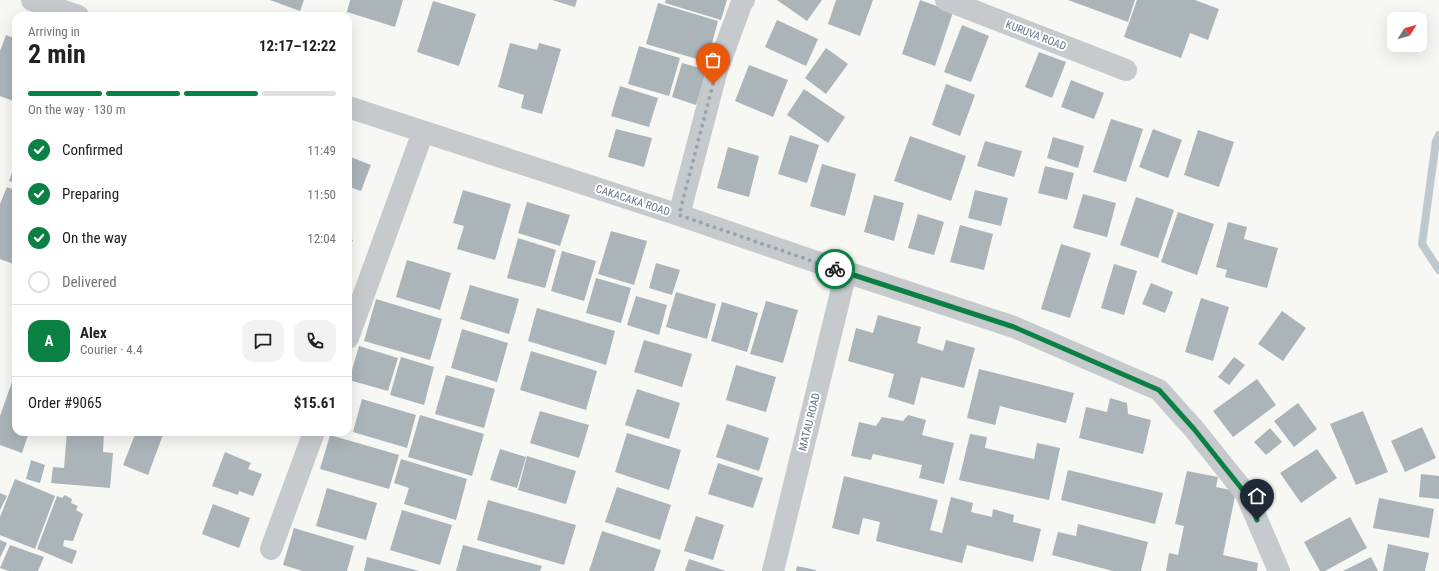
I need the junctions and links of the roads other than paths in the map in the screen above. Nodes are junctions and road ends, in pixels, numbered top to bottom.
1 (32, 0) edge
2 (744, 0) edge
3 (946, 0) edge
4 (66, 12) edge
5 (1126, 70) dead end
6 (352, 108) edge
7 (423, 132) junction
8 (679, 215) junction
9 (846, 272) junction
10 (352, 327) edge
11 (313, 436) edge
12 (271, 549) dead end
13 (773, 571) edge
14 (1279, 571) edge

1 - 4 street
2 - 8 street
3 - 5 street, KURUVA ROAD
6 - 7 street, CAKACAKA ROAD
7 - 8 street, CAKACAKA ROAD
7 - 10 street
8 - 9 street, CAKACAKA ROAD
9 - 13 street, MATAU ROAD
9 - 14 street, CAKACAKA ROAD
11 - 12 street

